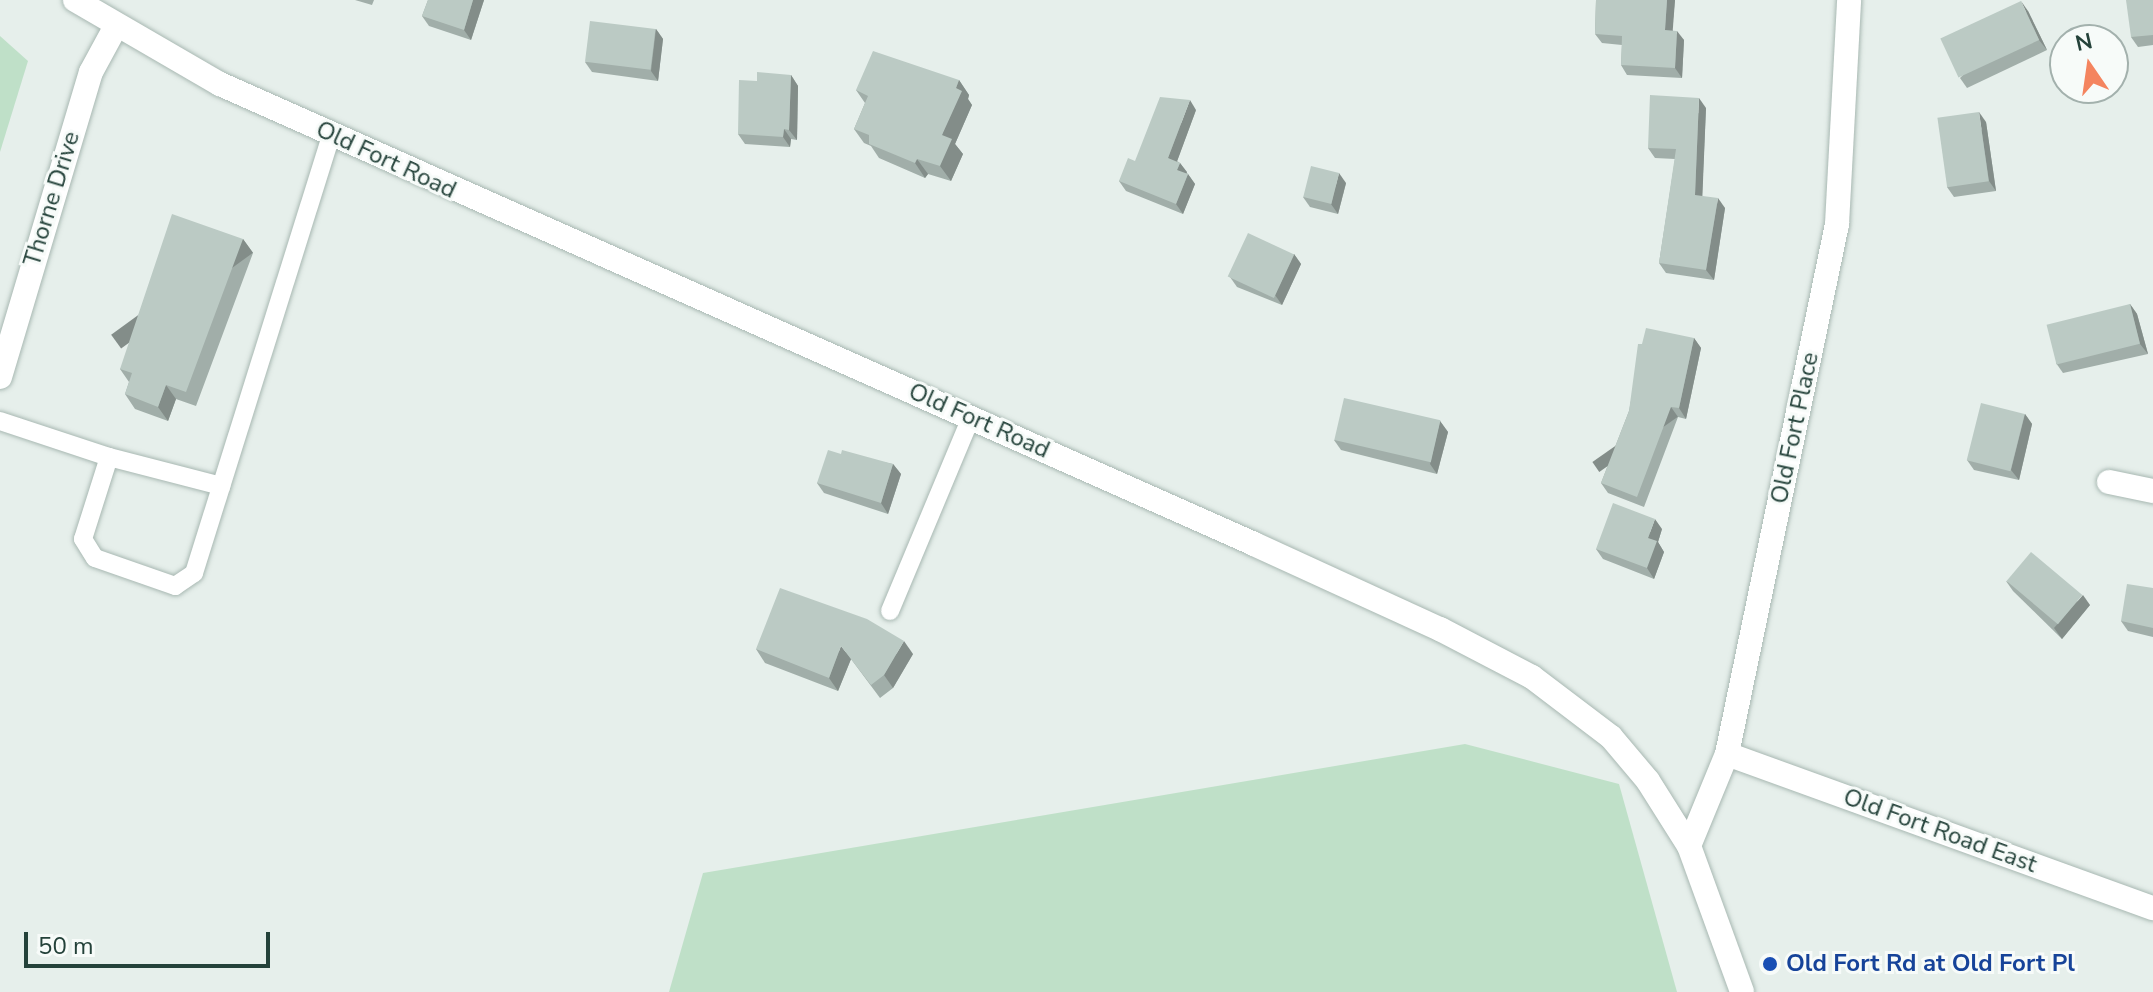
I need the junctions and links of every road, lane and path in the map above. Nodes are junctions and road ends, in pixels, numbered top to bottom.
1 (75, 0) edge
2 (1849, 0) edge
3 (116, 26) junction
4 (331, 135) junction
5 (0, 377) edge
6 (971, 417) junction
7 (0, 421) edge
8 (109, 457) junction
9 (2109, 482) dead end
10 (221, 486) junction
11 (2153, 491) edge
12 (890, 611) dead end
13 (1727, 754) junction
14 (1689, 846) junction
15 (2153, 908) edge
16 (1742, 992) edge

1 - 3 main road, Old Fort Road
2 - 13 main road, Old Fort Place
3 - 4 main road, Old Fort Road
3 - 5 main road, Thorne Drive
4 - 6 main road, Old Fort Road
4 - 10 lane
6 - 12 lane
6 - 14 main road, Old Fort Road
7 - 8 lane
8 - 10 lane
8 - 10 lane
9 - 11 main road
13 - 14 main road, Old Fort Place
13 - 15 main road, Old Fort Road East
14 - 16 main road, Old Fort Road

